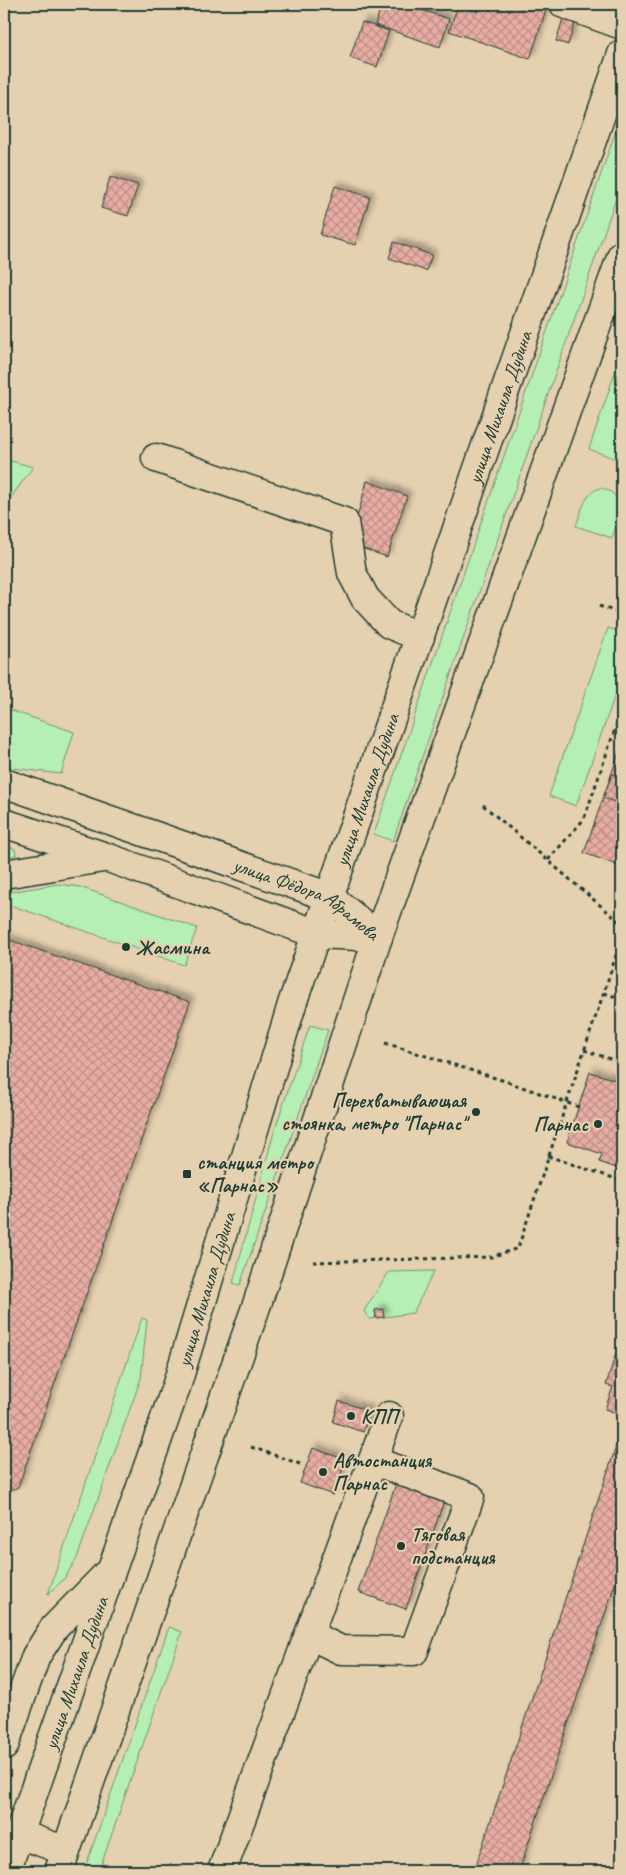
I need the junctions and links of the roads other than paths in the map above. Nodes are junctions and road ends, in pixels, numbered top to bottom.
1 (564, 4) edge
2 (622, 25) edge
3 (622, 54) edge
4 (622, 256) edge
5 (156, 458) dead end
6 (420, 637) junction
7 (4, 782) edge
8 (4, 823) edge
9 (106, 857) junction
10 (4, 874) edge
11 (330, 897) junction
12 (317, 934) junction
13 (378, 937) junction
14 (389, 1416) dead end
15 (374, 1461) junction
16 (112, 1569) junction
17 (310, 1635) junction
18 (9, 1715) edge
19 (4, 1746) edge
20 (19, 1834) junction
21 (62, 1861) edge
22 (6, 1871) edge
23 (222, 1871) edge

1 - 2 street
3 - 6 street, улица Михаила Дудина
4 - 13 street
5 - 6 street
6 - 11 street, улица Михаила Дудина
7 - 11 street, улица Фёдора Абрамова
8 - 9 street, улица Фёдора Абрамова
9 - 10 street
9 - 12 street, улица Фёдора Абрамова
11 - 12 street, улица Михаила Дудина
11 - 13 street, улица Фёдора Абрамова
12 - 13 street, улица Фёдора Абрамова
12 - 16 street, улица Михаила Дудина
13 - 21 street
14 - 15 street
15 - 17 street
15 - 17 street
16 - 18 street
16 - 20 street, улица Михаила Дудина
17 - 23 street
18 - 19 street
20 - 21 street
20 - 22 street, улица Михаила Дудина

